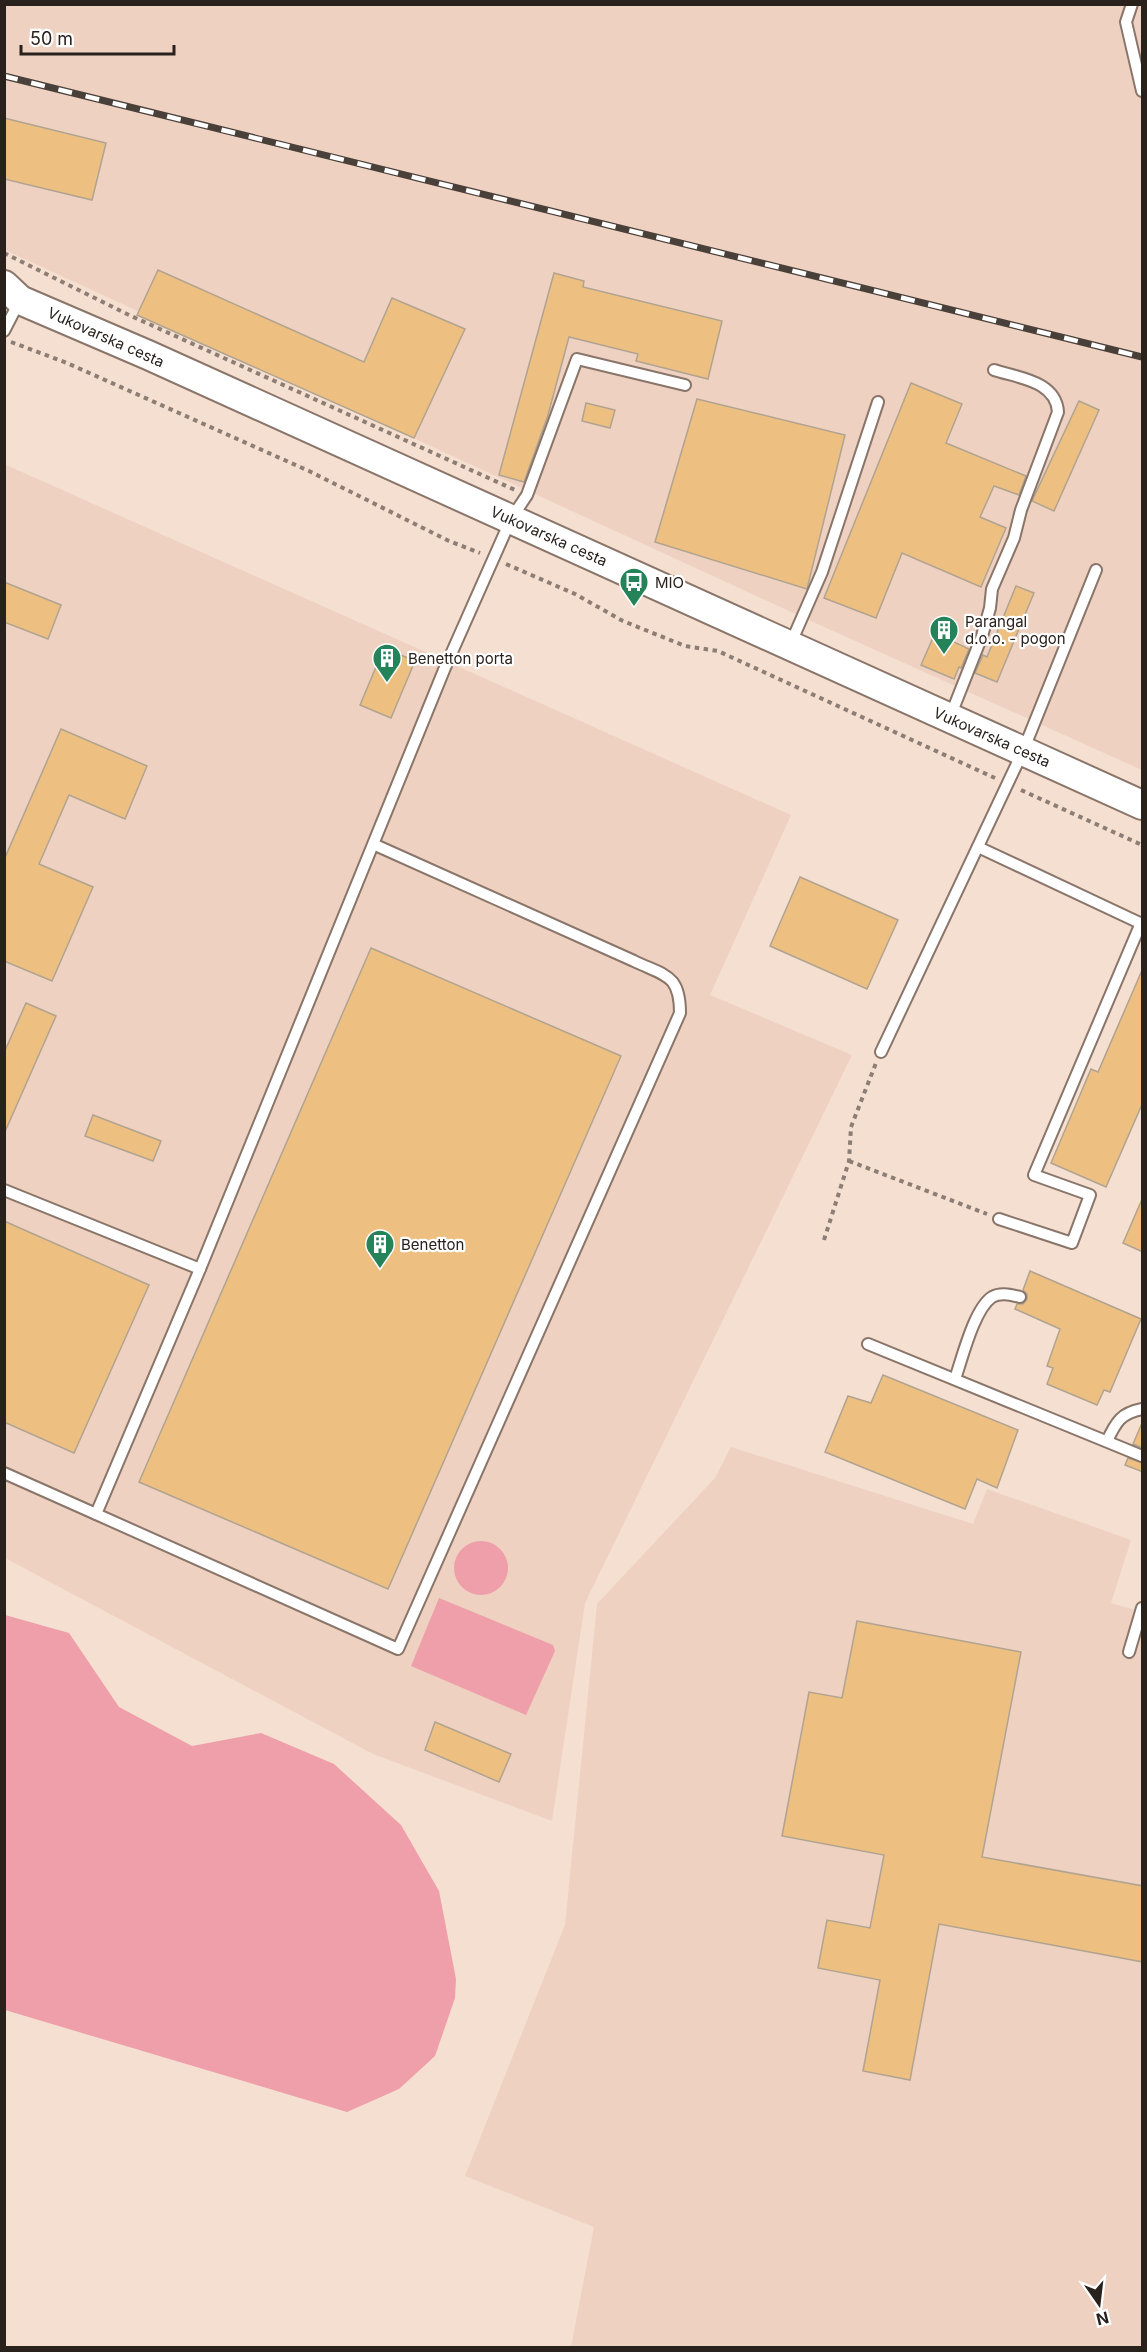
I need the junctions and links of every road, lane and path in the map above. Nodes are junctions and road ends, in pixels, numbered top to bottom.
1 (1132, 4) edge
2 (1143, 91) edge
3 (4, 253) edge
4 (10, 295) edge
5 (4, 331) edge
6 (4, 340) edge
7 (994, 370) dead end
8 (685, 385) dead end
9 (878, 402) dead end
10 (527, 495) junction
11 (511, 519) junction
12 (494, 559) junction
13 (1096, 570) dead end
14 (789, 645) junction
15 (950, 717) junction
16 (1023, 751) junction
17 (1008, 783) junction
18 (1143, 805) edge
19 (373, 844) junction
20 (1143, 845) edge
21 (978, 847) junction
22 (1142, 924) edge
23 (881, 1052) joint
24 (849, 1161) junction
25 (4, 1190) edge
26 (999, 1219) joint
27 (824, 1240) dead end
28 (200, 1269) junction
29 (1020, 1297) dead end
30 (868, 1344) dead end
31 (955, 1379) junction
32 (1143, 1409) edge
33 (1107, 1441) junction
34 (1143, 1456) edge
35 (4, 1473) edge
36 (96, 1514) junction
37 (1143, 1608) edge
38 (1128, 1652) dead end

1 - 2 lane
3 - 10 path
4 - 5 lane
4 - 11 main road, Vukovarska cesta
6 - 12 path
7 - 15 lane
8 - 10 lane
9 - 14 lane
10 - 11 lane
11 - 12 lane
11 - 14 main road, Vukovarska cesta
12 - 17 path
12 - 19 lane
13 - 16 lane
14 - 15 main road, Vukovarska cesta
15 - 16 main road, Vukovarska cesta
16 - 17 lane
16 - 18 main road, Vukovarska cesta
17 - 20 path
17 - 21 lane
19 - 28 lane
19 - 36 lane
21 - 22 lane
21 - 23 lane
22 - 26 lane
23 - 24 path
24 - 26 path
24 - 27 path
25 - 28 lane
28 - 36 lane
29 - 31 lane
30 - 31 lane
31 - 33 lane
32 - 33 lane
33 - 34 lane
35 - 36 lane
37 - 38 lane

